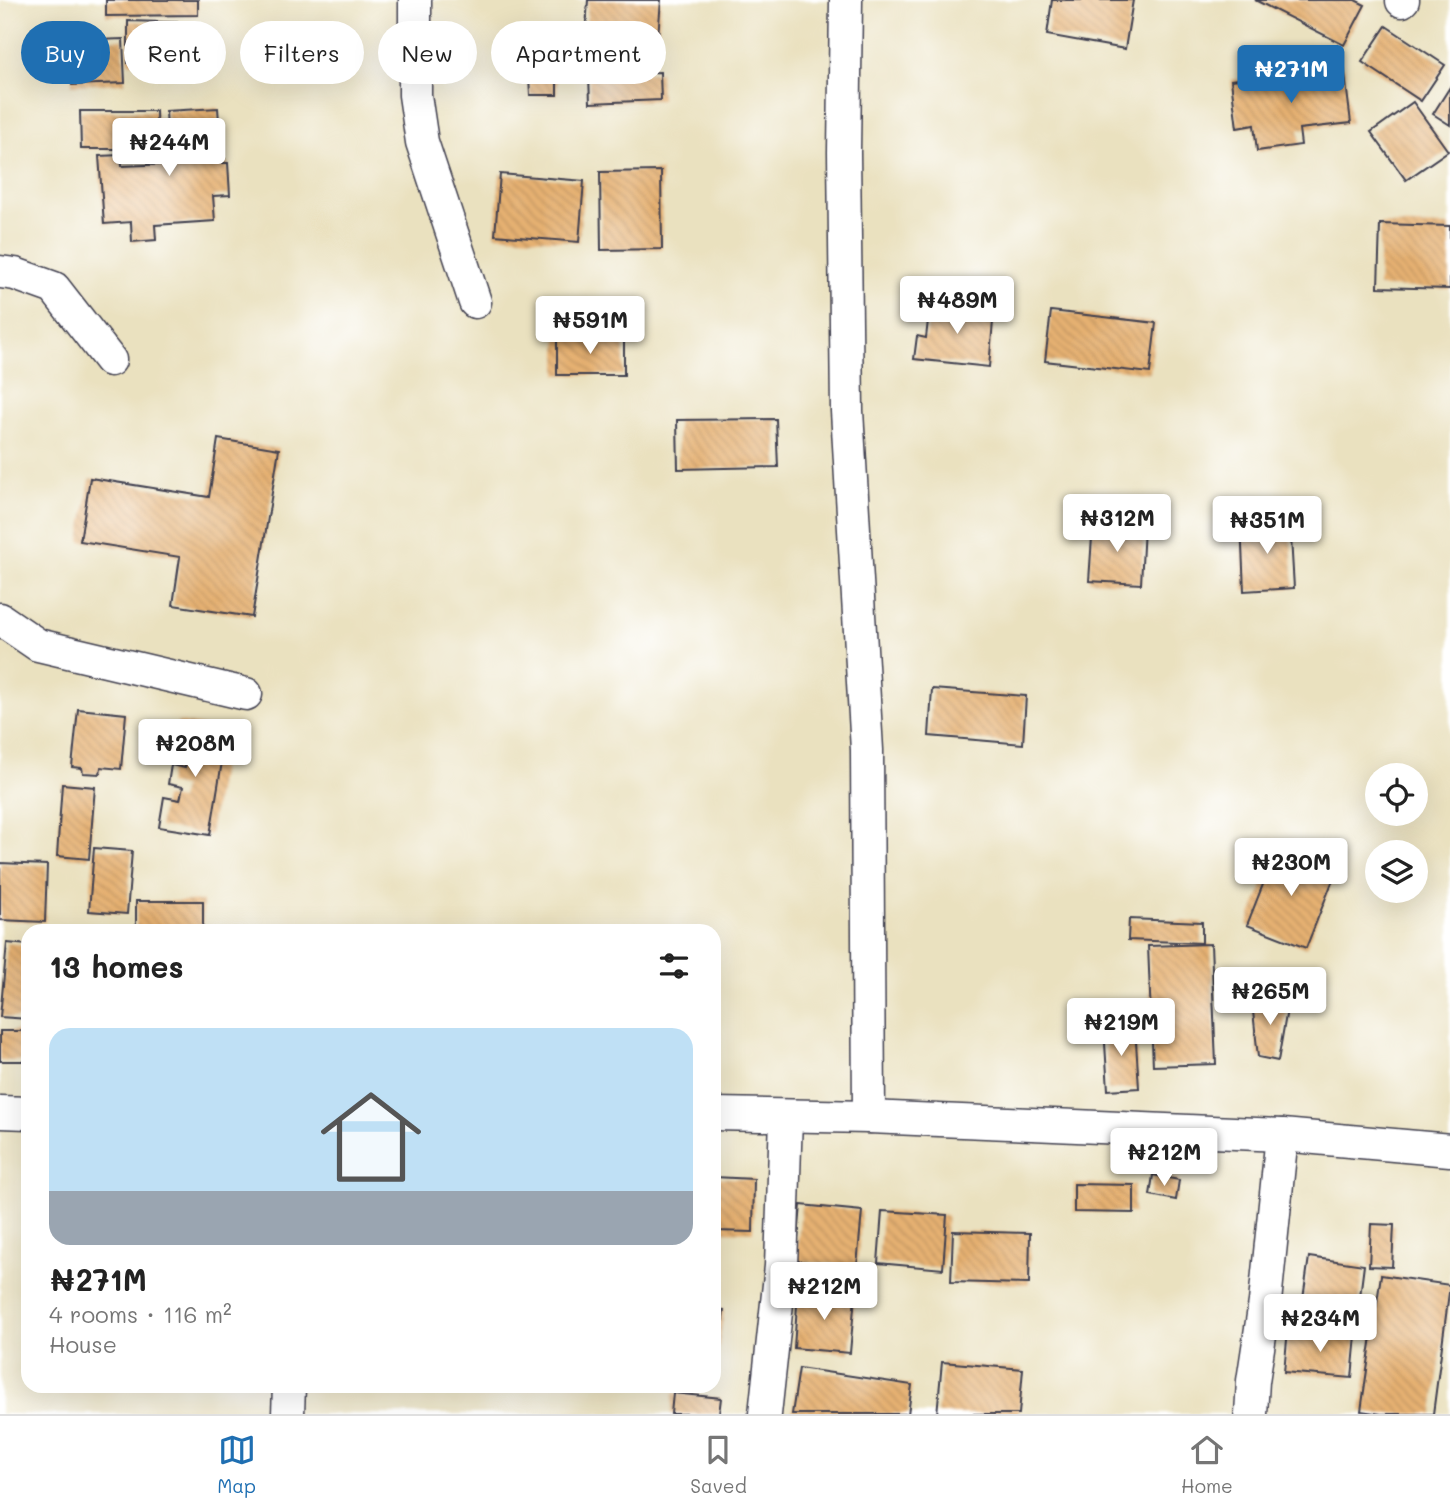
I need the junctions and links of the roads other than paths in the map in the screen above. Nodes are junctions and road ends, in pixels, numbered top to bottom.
1 (415, 0) edge
2 (846, 0) edge
3 (0, 272) edge
4 (475, 302) dead end
5 (110, 360) dead end
6 (0, 619) edge
7 (246, 694) dead end
8 (0, 1112) edge
9 (21, 1113) edge
10 (721, 1114) edge
11 (786, 1117) junction
12 (869, 1117) junction
13 (1282, 1135) junction
14 (1450, 1150) edge
15 (289, 1393) edge
16 (288, 1414) edge
17 (765, 1414) edge
18 (1251, 1414) edge

1 - 4 street
2 - 12 street
3 - 5 street
6 - 7 street
8 - 9 street
10 - 11 street
11 - 12 street
11 - 17 street
12 - 13 street
13 - 14 street
13 - 18 street
15 - 16 street

